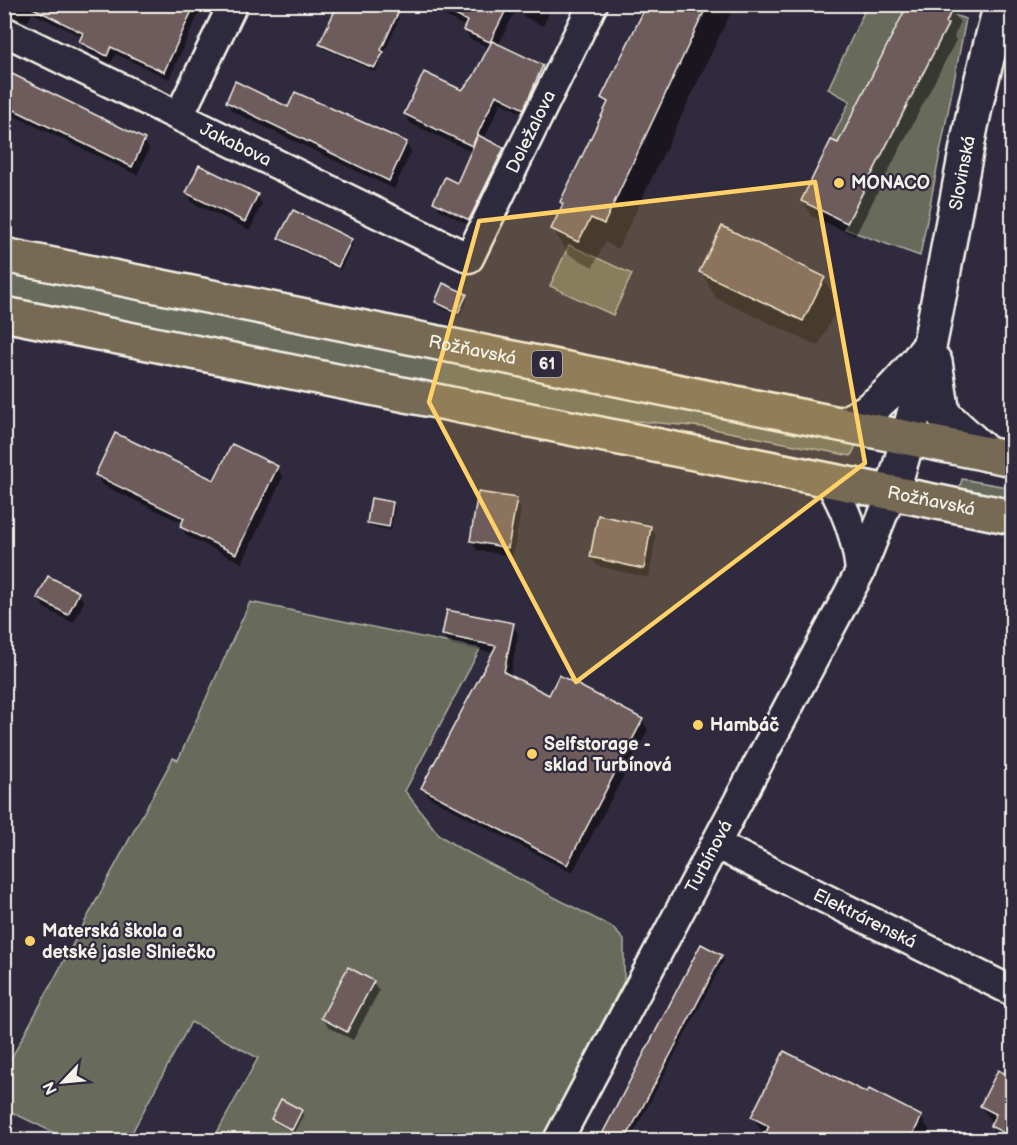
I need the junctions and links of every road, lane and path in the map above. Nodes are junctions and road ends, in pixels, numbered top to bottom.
1 (233, 4) edge
2 (593, 4) edge
3 (1001, 4) edge
4 (4, 31) edge
5 (179, 116) junction
6 (4, 255) edge
7 (469, 258) joint
8 (4, 314) edge
9 (932, 343) junction
10 (844, 424) junction
11 (909, 438) junction
12 (1000, 456) edge
13 (829, 480) junction
14 (892, 492) junction
15 (1012, 517) edge
16 (860, 572) junction
17 (717, 845) junction
18 (1012, 991) edge
19 (558, 1140) edge

1 - 5 street
2 - 7 street, Doležalova
3 - 9 street, Slovinská
4 - 5 street, Jakabova
5 - 7 street, Jakabova
6 - 10 main road, Rožňavská / 61
8 - 13 main road, Rožňavská
9 - 10 street
9 - 11 street, Slovinská
9 - 12 street, Slovinská
10 - 11 main road, Rožňavská / 61
11 - 12 main road, Rožňavská / 61
11 - 14 street, Slovinská
13 - 14 main road, Rožňavská
13 - 16 street
14 - 15 main road, Rožňavská
14 - 16 street, Turbínová
16 - 17 street, Turbínová
17 - 18 street, Elektrárenská
17 - 19 street, Turbínová

